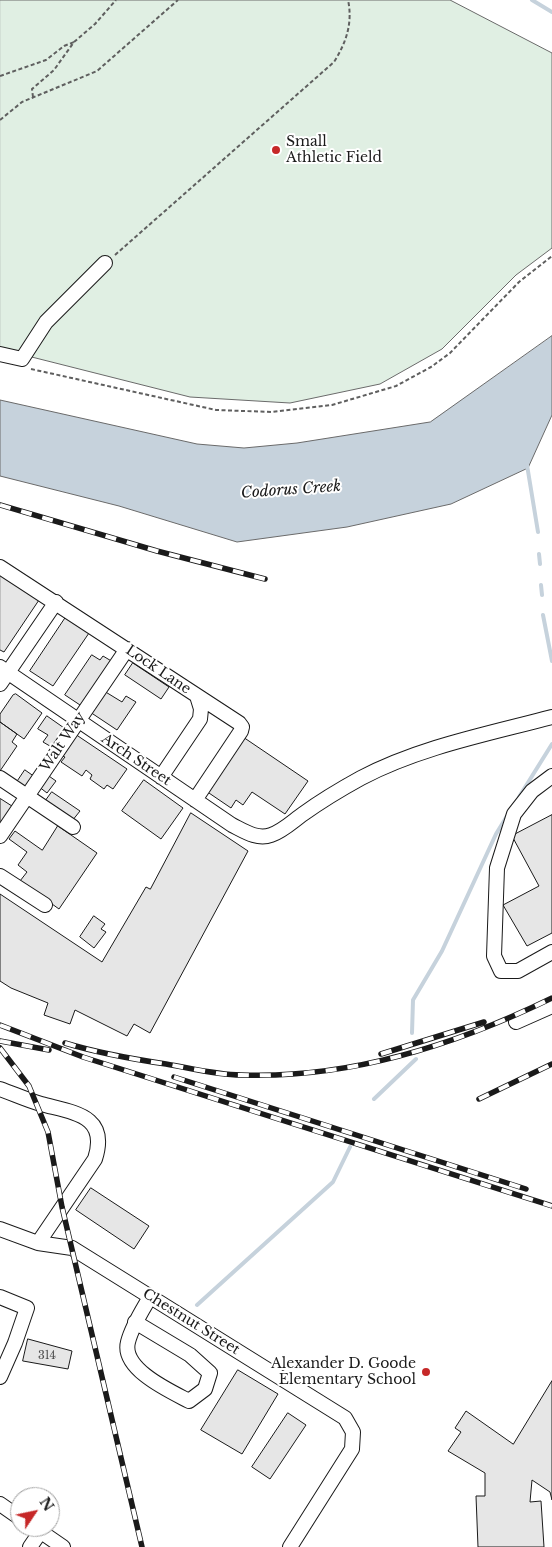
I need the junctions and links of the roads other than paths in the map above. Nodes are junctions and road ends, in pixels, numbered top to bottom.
1 (105, 263) road end
2 (0, 354) edge
3 (0, 567) edge
4 (56, 602) junction
5 (127, 649) junction
6 (3, 675) edge
7 (197, 696) junction
8 (552, 717) edge
9 (77, 720) junction
10 (552, 776) edge
11 (161, 777) junction
12 (0, 778) edge
13 (27, 796) junction
14 (195, 800) junction
15 (73, 827) dead end
16 (0, 836) edge
17 (0, 876) edge
18 (46, 905) dead end
19 (552, 952) edge
20 (552, 1006) edge
21 (516, 1022) dead end
22 (0, 1089) edge
23 (0, 1229) edge
24 (38, 1243) junction
25 (0, 1297) edge
26 (150, 1297) junction
27 (136, 1322) junction
28 (0, 1377) edge
29 (49, 1537) edge
30 (63, 1547) edge
31 (290, 1547) edge

1 - 2 street
3 - 4 street, Lock Lane
4 - 5 street, Lock Lane
4 - 6 street
5 - 7 street, Lock Lane
5 - 9 street, Walt Way
6 - 9 street, Arch Street
7 - 11 street
7 - 14 street, Lock Lane
8 - 14 street, Arch Street
9 - 11 street, Arch Street
9 - 13 street, Walt Way
10 - 19 street
11 - 14 street, Arch Street
12 - 13 street
13 - 15 street
13 - 16 street, Walt Way
17 - 18 street
20 - 21 street
22 - 24 street
23 - 24 street, Chestnut Street
24 - 26 street, Chestnut Street
25 - 28 street
26 - 27 street
26 - 31 street, Chestnut Street
27 - 27 street
29 - 30 street

